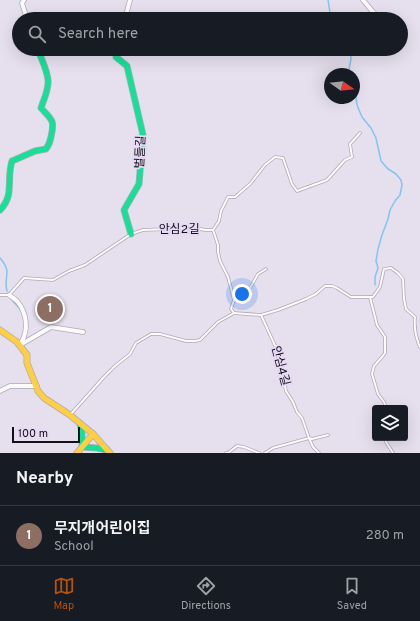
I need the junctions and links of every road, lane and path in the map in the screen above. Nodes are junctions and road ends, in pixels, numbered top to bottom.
1 (24, 0) edge
2 (130, 0) edge
3 (363, 0) edge
4 (25, 12) edge
5 (127, 12) edge
6 (374, 12) edge
7 (40, 56) edge
8 (116, 56) edge
9 (360, 133) dead end
10 (0, 210) edge
11 (213, 230) junction
12 (131, 234) junction
13 (266, 269) dead end
14 (0, 295) edge
15 (9, 295) junction
16 (370, 298) junction
17 (234, 300) junction
18 (234, 313) junction
19 (261, 315) junction
20 (0, 330) edge
21 (83, 332) dead end
22 (20, 345) junction
23 (420, 347) edge
24 (37, 386) junction
25 (0, 391) edge
26 (385, 405) edge
27 (70, 415) junction
28 (80, 423) junction
29 (93, 434) junction
30 (328, 434) dead end
31 (309, 438) junction
32 (386, 441) edge
33 (82, 447) junction
34 (109, 452) edge
35 (77, 453) edge
36 (226, 453) edge
37 (258, 453) edge
38 (265, 453) edge
39 (319, 453) edge
40 (393, 453) edge

1 - 4 street
2 - 5 street
3 - 6 street
7 - 10 street
8 - 12 street, 벌들길
9 - 11 lane, 안심2길
11 - 12 lane, 안심2길
11 - 17 lane
12 - 15 lane, 안심2길
13 - 17 lane
14 - 15 lane
15 - 22 street
16 - 19 lane
16 - 23 lane
16 - 26 lane
17 - 18 lane
18 - 19 lane
18 - 27 lane
19 - 31 lane, 안심4길
20 - 22 street
21 - 22 street
22 - 24 street
24 - 25 street
24 - 27 street
27 - 28 street
28 - 29 street
28 - 33 street
29 - 33 street
29 - 34 street
30 - 31 lane
31 - 38 lane
31 - 39 lane, 안심4길
32 - 40 lane
33 - 34 street
33 - 35 street
36 - 37 lane

